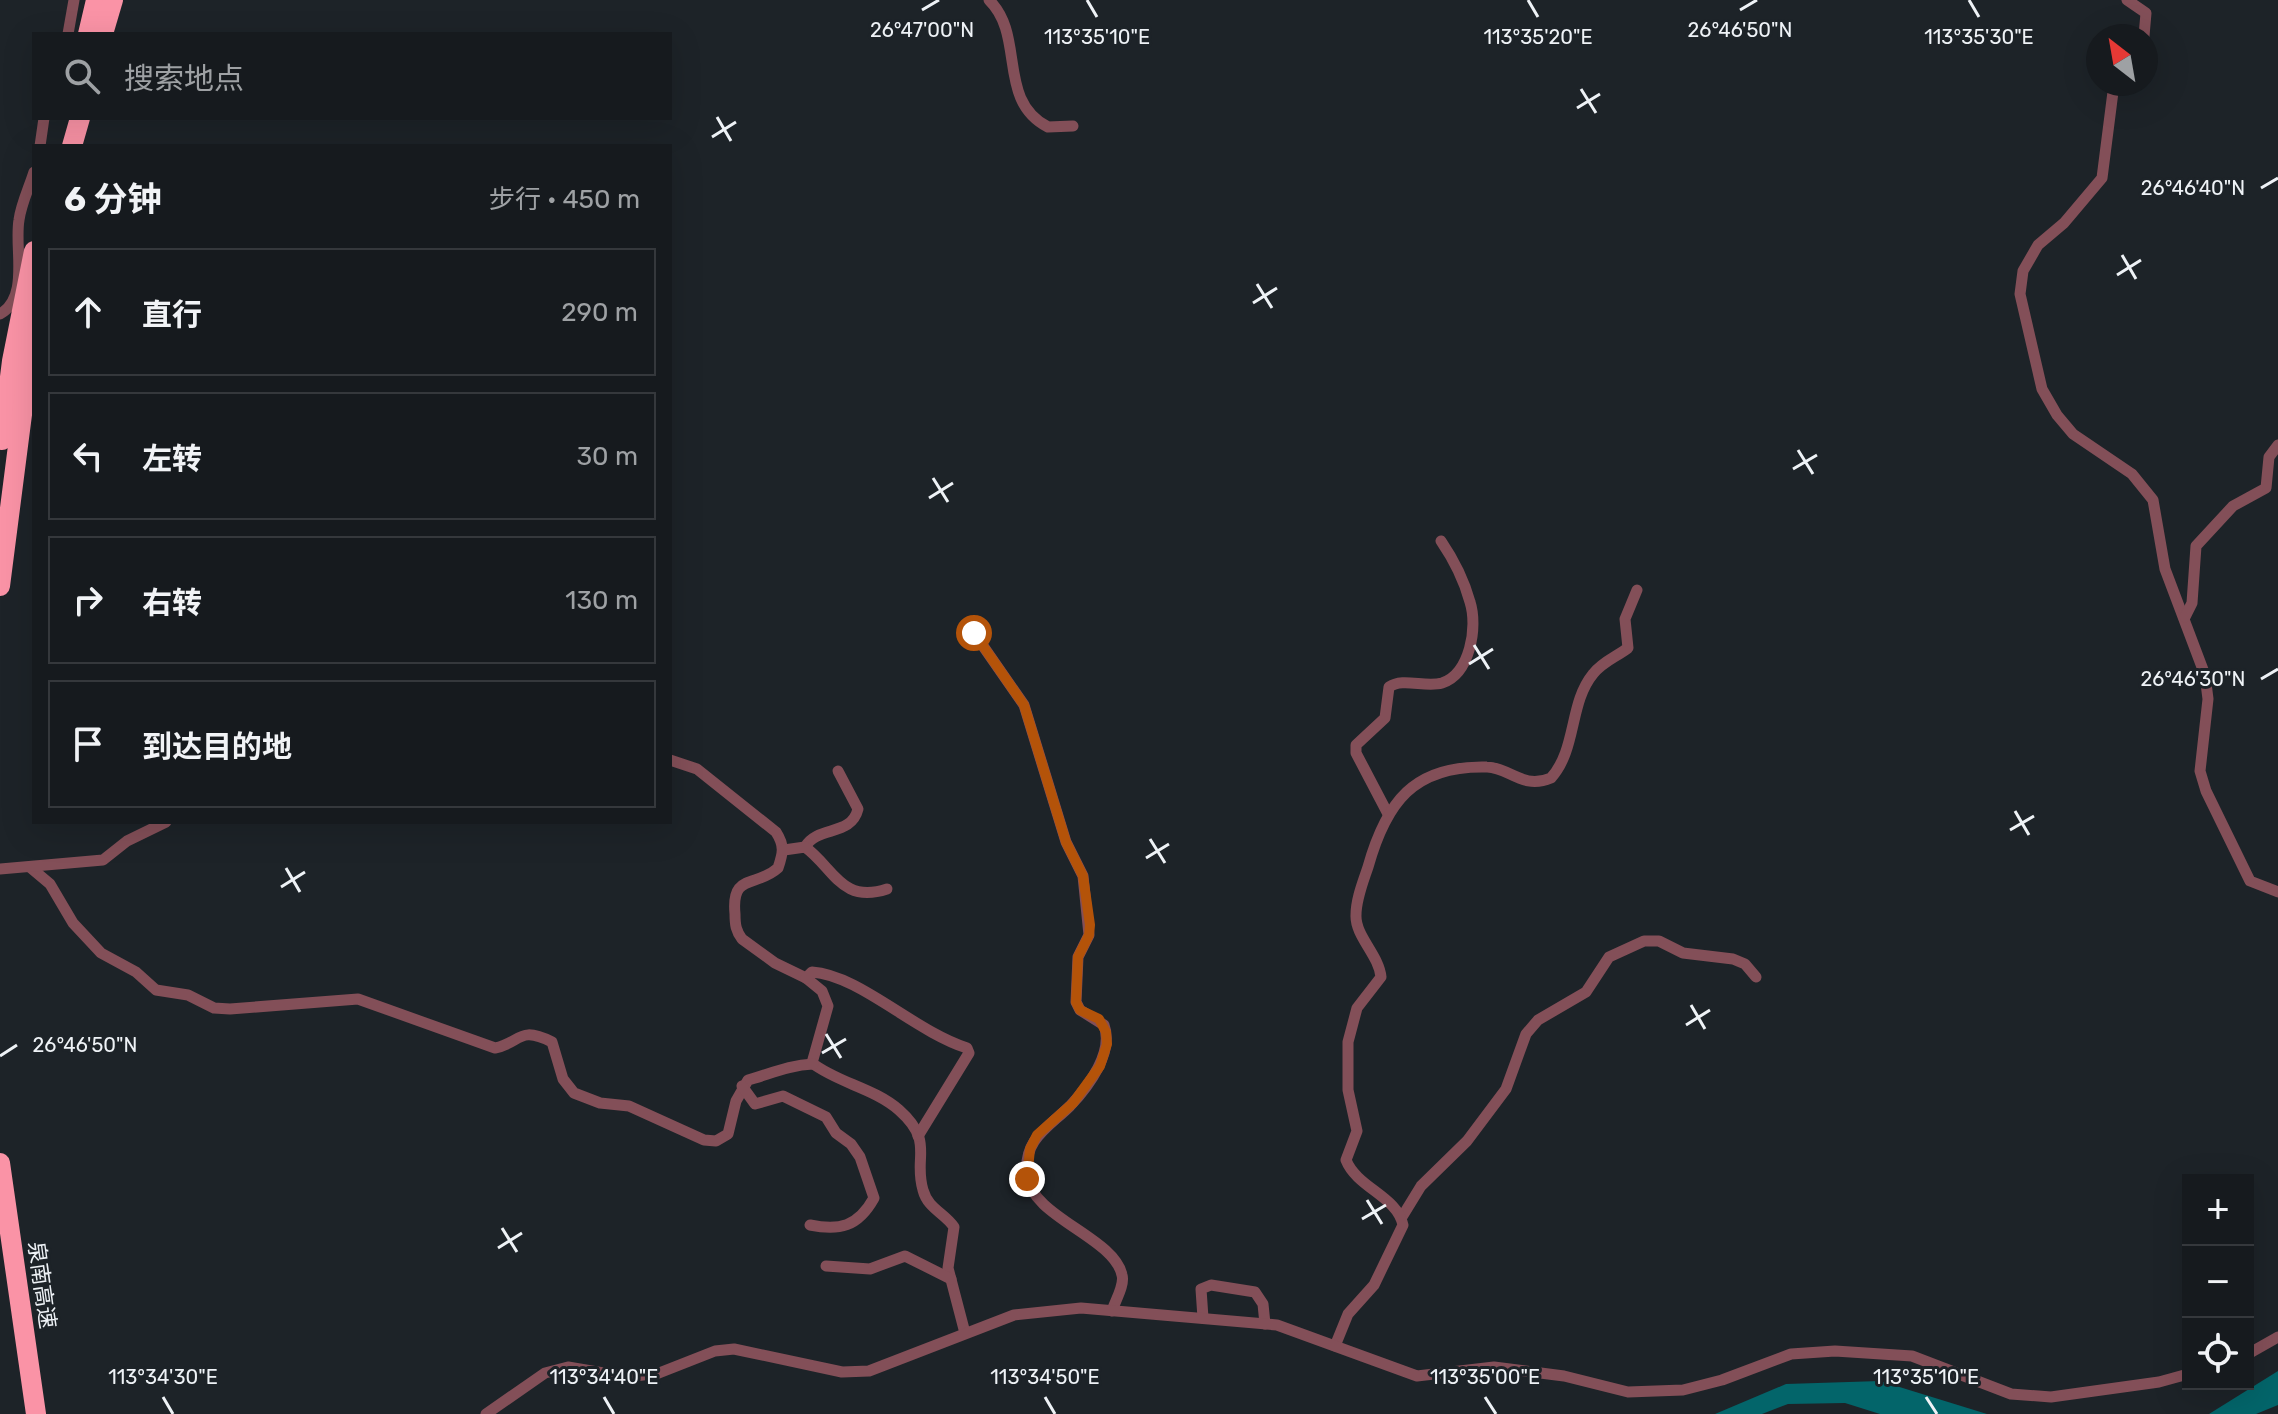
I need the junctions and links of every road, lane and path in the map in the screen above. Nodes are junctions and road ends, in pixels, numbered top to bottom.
1 (74, 0) edge
2 (96, 0) edge
3 (113, 0) edge
4 (989, 0) edge
5 (2127, 0) edge
6 (2145, 24) edge
7 (68, 32) edge
8 (88, 32) edge
9 (104, 32) edge
10 (2112, 96) edge
11 (44, 120) edge
12 (66, 120) edge
13 (79, 120) edge
14 (1073, 126) dead end
15 (40, 144) edge
16 (60, 144) edge
17 (73, 144) edge
18 (32, 178) edge
19 (32, 261) edge
20 (0, 314) edge
21 (32, 337) edge
22 (2278, 445) edge
23 (0, 462) edge
24 (1441, 541) dead end
25 (0, 586) edge
26 (1637, 590) dead end
27 (2185, 617) junction
28 (974, 633) dead end
29 (672, 761) edge
30 (838, 771) dead end
31 (1388, 814) junction
32 (162, 824) edge
33 (805, 847) junction
34 (784, 850) junction
35 (27, 868) junction
36 (0, 869) edge
37 (887, 889) dead end
38 (2278, 892) edge
39 (1756, 977) dead end
40 (806, 978) junction
41 (813, 1064) junction
42 (742, 1086) junction
43 (918, 1136) junction
44 (0, 1163) edge
45 (1402, 1217) junction
46 (810, 1225) dead end
47 (0, 1246) edge
48 (826, 1266) dead end
49 (951, 1279) junction
50 (1112, 1311) junction
51 (1203, 1318) junction
52 (1265, 1324) junction
53 (965, 1333) junction
54 (2278, 1337) edge
55 (1335, 1346) junction
56 (2254, 1351) edge
57 (2182, 1375) edge
58 (22, 1414) edge
59 (36, 1414) edge
60 (486, 1414) edge

1 - 7 street
2 - 8 highway
3 - 9 highway
4 - 14 street
5 - 6 street
10 - 27 street
11 - 15 street
12 - 16 highway
13 - 17 highway
18 - 20 street
19 - 23 highway
21 - 25 highway
22 - 27 street
24 - 31 street
26 - 31 street
27 - 38 street
28 - 50 street
29 - 34 street
30 - 33 street
31 - 45 street
32 - 35 street
33 - 34 street
33 - 37 street
34 - 40 street
35 - 36 street
35 - 42 street
39 - 45 street
40 - 41 street
40 - 43 street
41 - 42 street
41 - 43 street
42 - 46 street
43 - 49 street
44 - 59 highway, 泉南高速
45 - 55 street
47 - 58 highway, 泉南高速
48 - 49 street
49 - 53 street
50 - 51 street
50 - 53 street
51 - 52 street
51 - 52 street
52 - 55 street
53 - 60 street
54 - 56 street
55 - 57 street

